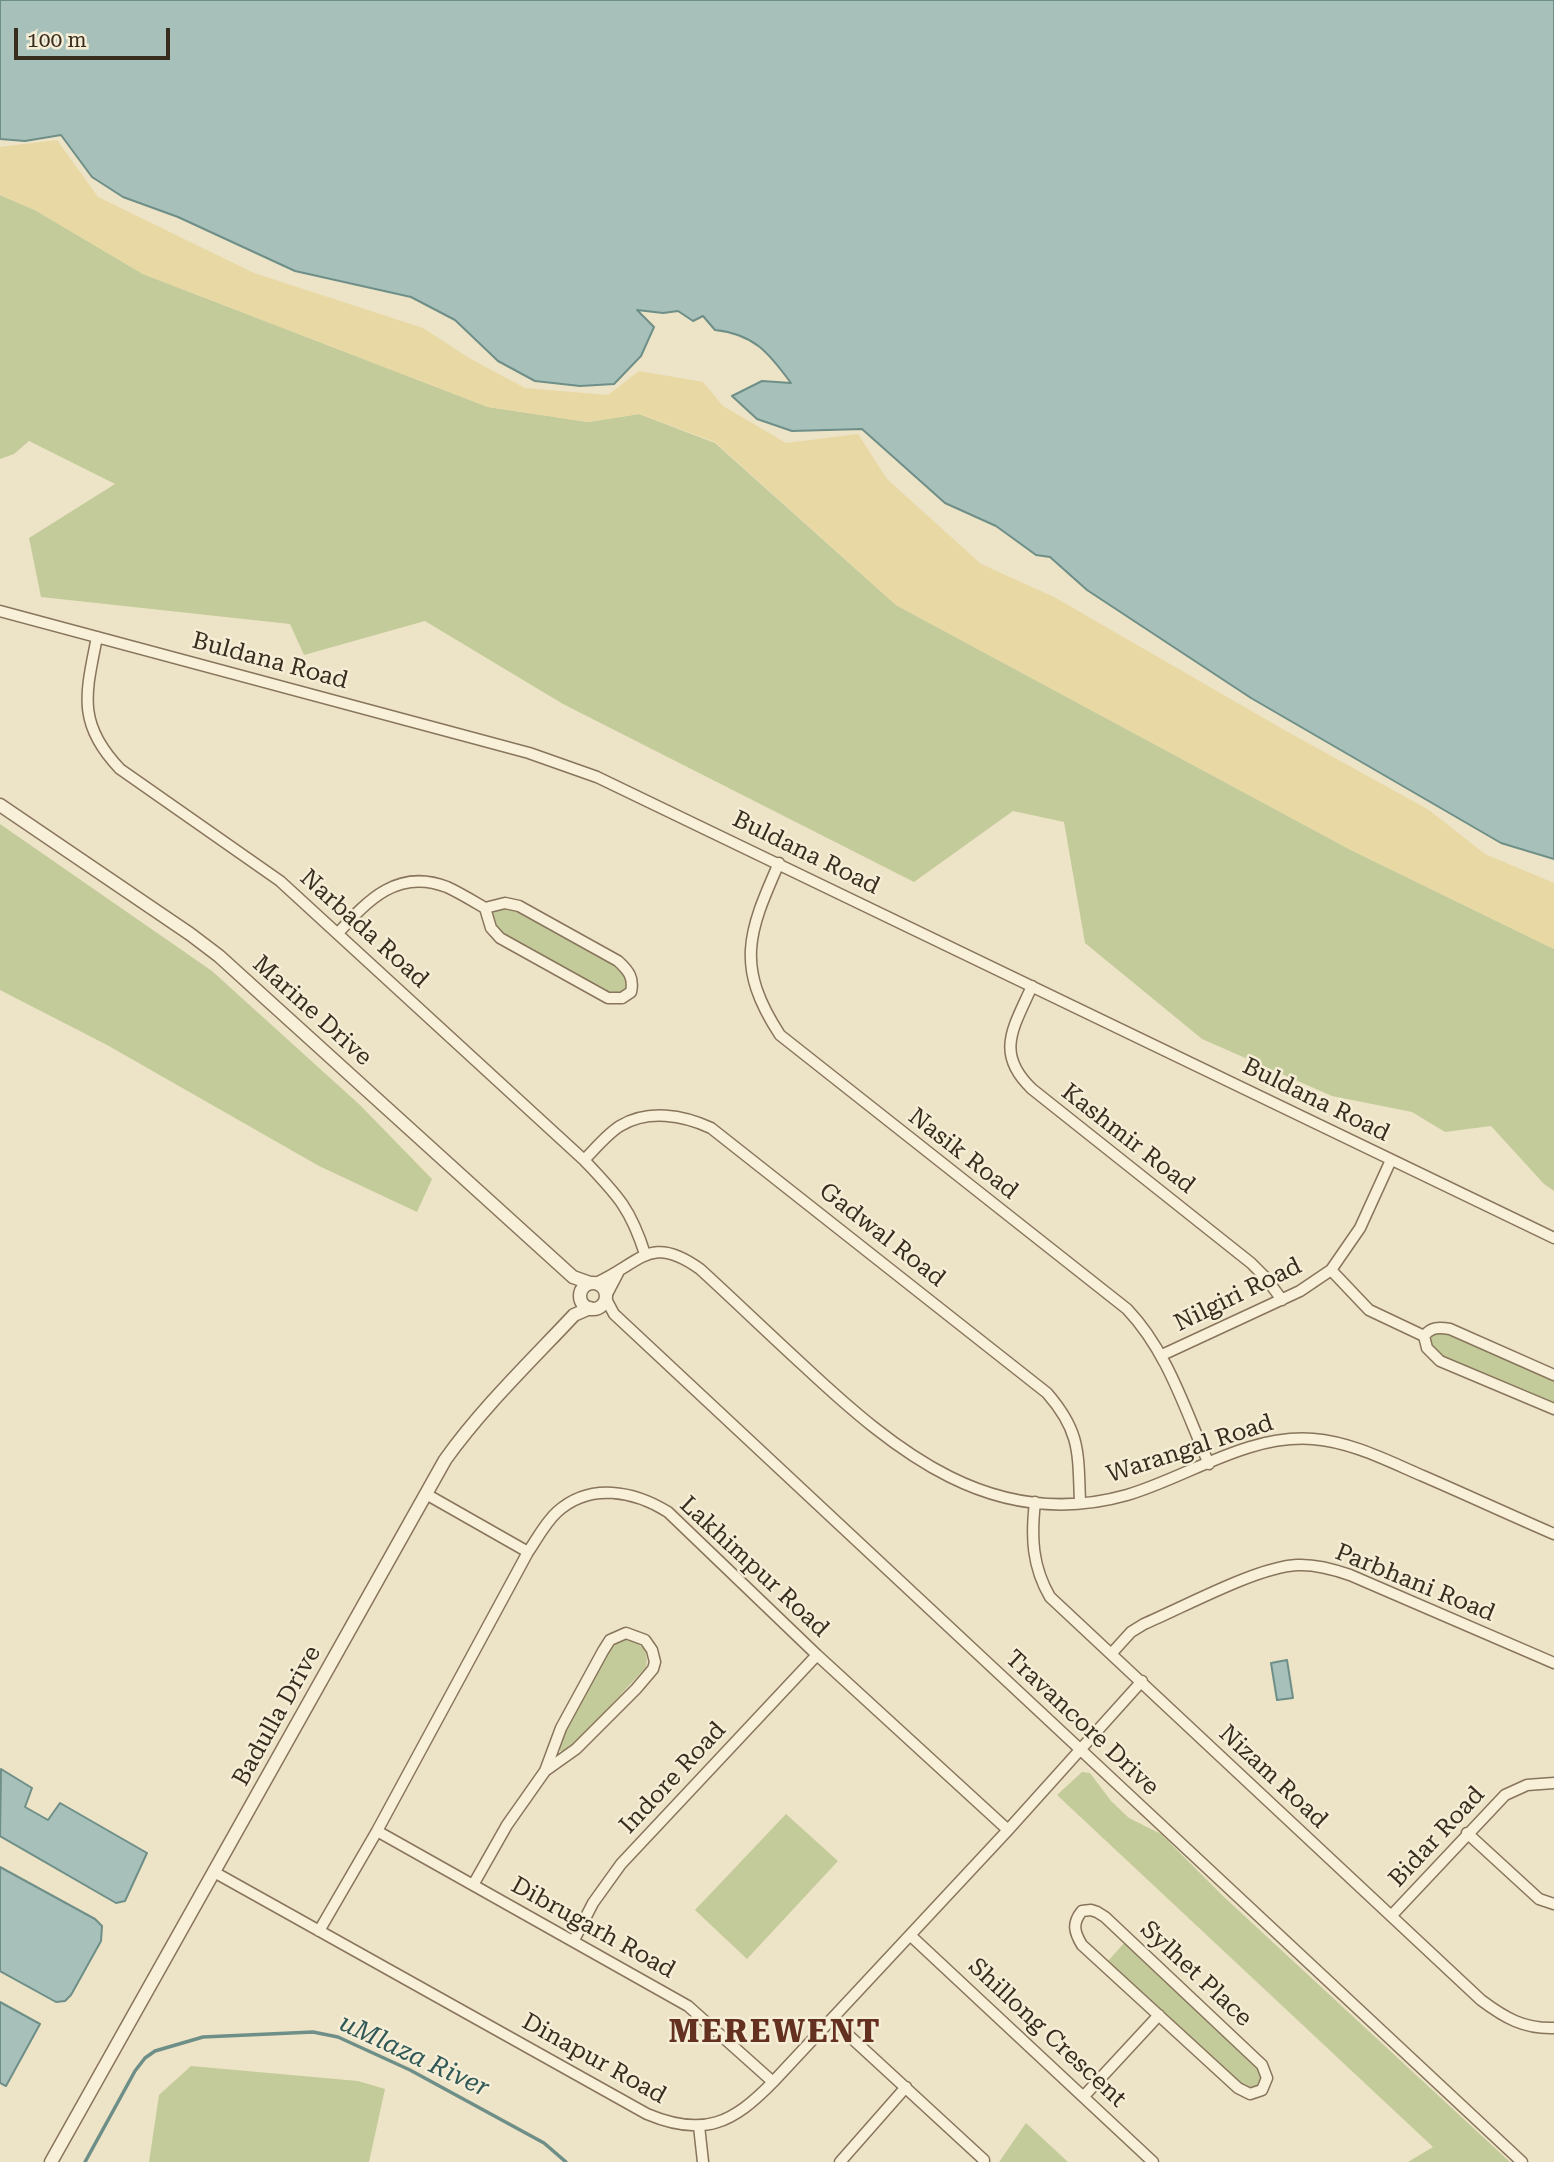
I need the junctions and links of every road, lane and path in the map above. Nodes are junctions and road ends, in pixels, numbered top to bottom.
1 (0, 611) edge
2 (97, 637) junction
3 (0, 805) edge
4 (779, 863) junction
5 (485, 908) junction
6 (339, 932) junction
7 (1032, 986) junction
8 (584, 1160) junction
9 (1391, 1160) junction
10 (1554, 1238) edge
11 (645, 1254) junction
12 (1331, 1270) junction
13 (618, 1273) junction
14 (587, 1289) junction
15 (1282, 1300) junction
16 (600, 1303) junction
17 (574, 1315) junction
18 (1424, 1336) junction
19 (1162, 1355) junction
20 (1554, 1375) edge
21 (1554, 1409) edge
22 (1209, 1464) junction
23 (426, 1494) junction
24 (1035, 1502) junction
25 (1080, 1502) junction
26 (1554, 1534) edge
27 (528, 1552) junction
28 (1111, 1654) junction
29 (817, 1655) junction
30 (1554, 1663) edge
31 (1142, 1681) junction
32 (1080, 1750) junction
33 (545, 1771) junction
34 (1554, 1783) edge
35 (1008, 1830) junction
36 (377, 1831) junction
37 (1467, 1833) junction
38 (214, 1872) junction
39 (473, 1885) junction
40 (1554, 1904) edge
41 (1392, 1915) junction
42 (319, 1931) junction
43 (911, 1936) junction
44 (574, 1940) junction
45 (1159, 2015) junction
46 (832, 2020) junction
47 (1554, 2028) edge
48 (774, 2082) junction
49 (906, 2087) junction
50 (1084, 2096) junction
51 (699, 2126) junction
52 (984, 2160) dead end
53 (51, 2162) edge
54 (703, 2162) edge
55 (840, 2162) edge
56 (1153, 2162) edge
57 (1522, 2162) edge

1 - 2 street, Buldana Road
2 - 4 street, Buldana Road
2 - 6 street, Narbada Road
3 - 14 street, Marine Drive
4 - 7 street, Buldana Road
4 - 19 street, Nasik Road
5 - 5 street
5 - 6 street
6 - 8 street, Narbada Road
7 - 9 street, Buldana Road
7 - 15 street, Kashmir Road
8 - 11 street, Narbada Road
8 - 25 street, Gadwal Road
9 - 10 street, Buldana Road
9 - 12 street, Nilgiri Road
11 - 13 street
11 - 24 street, Warangal Road
12 - 15 street, Nilgiri Road
12 - 18 street
13 - 14 street
13 - 16 street
14 - 16 street
14 - 16 street
14 - 17 street, Badulla Drive
15 - 19 street, Nilgiri Road
16 - 17 street, Badulla Drive
16 - 32 street, Travancore Drive
17 - 23 street, Badulla Drive
18 - 20 street
18 - 21 street
19 - 22 street, Nasik Road
22 - 25 street, Warangal Road
22 - 26 street, Warangal Road
23 - 27 street
23 - 38 street, Badulla Drive
24 - 25 street, Warangal Road
24 - 28 street, Nizam Road
27 - 29 street, Lakhimpur Road
27 - 36 street, Lakhimpur Road
28 - 30 street, Parbhani Road
28 - 31 street, Nizam Road
29 - 35 street, Lakhimpur Road
29 - 44 street, Indore Road
31 - 32 street, Dinapur Road
31 - 41 street, Nizam Road
32 - 35 street, Dinapur Road
32 - 57 street, Travancore Drive
33 - 33 street
33 - 39 street
34 - 37 street, Bidar Road
35 - 43 street, Dinapur Road
36 - 39 street, Dibrugarh Road
36 - 42 street, Lakhimpur Road
37 - 40 street
37 - 41 street, Bidar Road
38 - 42 street, Dinapur Road
38 - 53 street, Badulla Drive
39 - 44 street, Dibrugarh Road
41 - 47 street, Nizam Road
42 - 51 street, Dinapur Road
43 - 46 street, Dinapur Road
43 - 50 street, Shillong Crescent
44 - 48 street, Dibrugarh Road
45 - 45 street, Sylhet Place
45 - 50 street
46 - 48 street, Dinapur Road
46 - 49 street
48 - 51 street, Dinapur Road
49 - 52 street
49 - 55 street
50 - 56 street, Shillong Crescent
51 - 54 street

